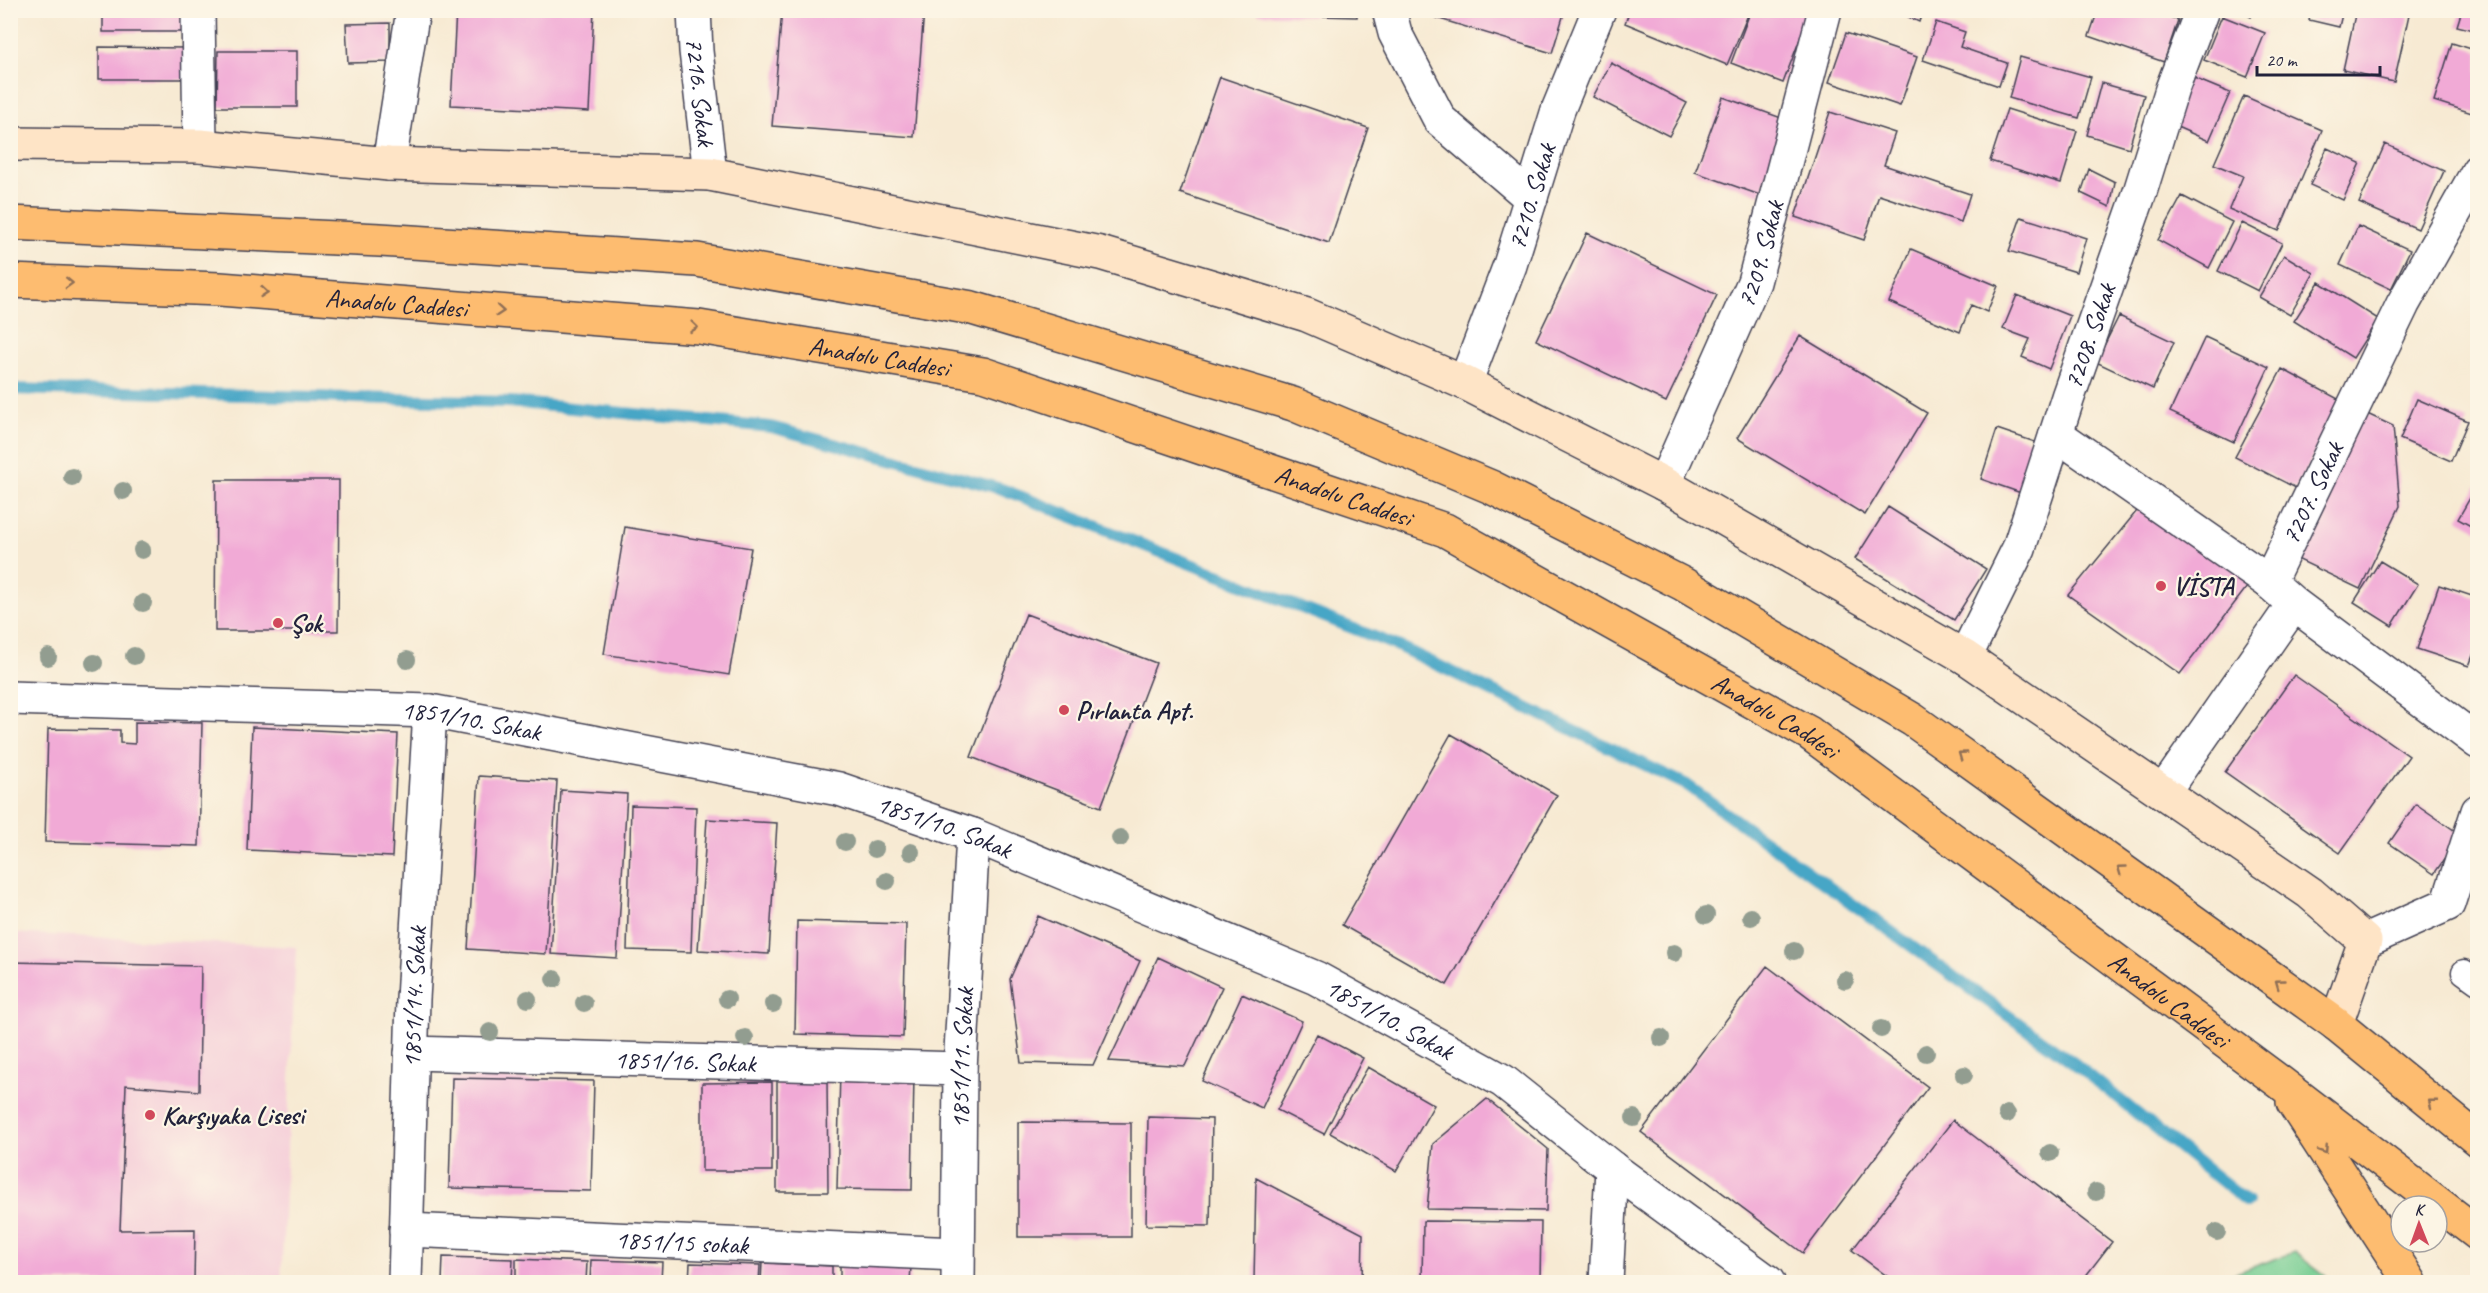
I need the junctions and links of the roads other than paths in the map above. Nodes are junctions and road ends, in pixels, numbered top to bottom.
1 (198, 10) edge
2 (413, 10) edge
3 (694, 10) edge
4 (1389, 10) edge
5 (1599, 10) edge
6 (1826, 10) edge
7 (2202, 10) edge
8 (10, 144) edge
9 (200, 146) junction
10 (390, 164) junction
11 (2478, 171) edge
12 (710, 174) junction
13 (1531, 198) junction
14 (10, 223) edge
15 (10, 281) edge
16 (1465, 383) junction
17 (2056, 434) junction
18 (1664, 484) junction
19 (2269, 582) junction
20 (2294, 604) junction
21 (1965, 657) junction
22 (10, 698) edge
23 (430, 711) junction
24 (2478, 742) edge
25 (2163, 791) junction
26 (2478, 811) edge
27 (973, 835) junction
28 (2365, 941) junction
29 (2337, 1024) junction
30 (411, 1053) junction
31 (960, 1069) junction
32 (2281, 1083) junction
33 (2478, 1140) edge
34 (1612, 1168) junction
35 (406, 1230) junction
36 (2478, 1234) edge
37 (957, 1268) edge
38 (405, 1282) edge
39 (1606, 1282) edge
40 (1768, 1282) edge
41 (2410, 1282) edge

1 - 9 street
2 - 10 street
3 - 12 street, 7216. Sokak
4 - 13 street
5 - 13 street, 7210. Sokak
6 - 18 street, 7209. Sokak
7 - 17 street, 7208. Sokak
8 - 9 street
9 - 10 street
10 - 12 street
11 - 19 street, 7207. Sokak
12 - 16 street
13 - 16 street, 7210. Sokak
29 -> 14 highway
15 -> 32 highway, Anadolu Caddesi
16 - 18 street
17 - 19 street
17 - 21 street, 7208. Sokak
18 - 21 street
19 - 20 street
20 - 24 street
20 - 25 street
21 - 25 street
22 - 23 street, 1851/10. Sokak
23 - 27 street, 1851/10. Sokak
23 - 30 street, 1851/14. Sokak
25 - 28 street
26 - 28 street
27 - 31 street, 1851/11. Sokak
27 - 34 street, 1851/10. Sokak
28 - 29 street
33 -> 29 highway
30 - 31 street, 1851/16. Sokak
30 - 35 street, 1851/14. Sokak
31 - 37 street, 1851/11. Sokak
32 - 36 highway, Anadolu Caddesi
32 -> 41 highway
34 - 39 street
34 - 40 street, 1851/10. Sokak
35 - 37 street, 1851/15 sokak
35 - 38 street, 1851/14. Sokak

